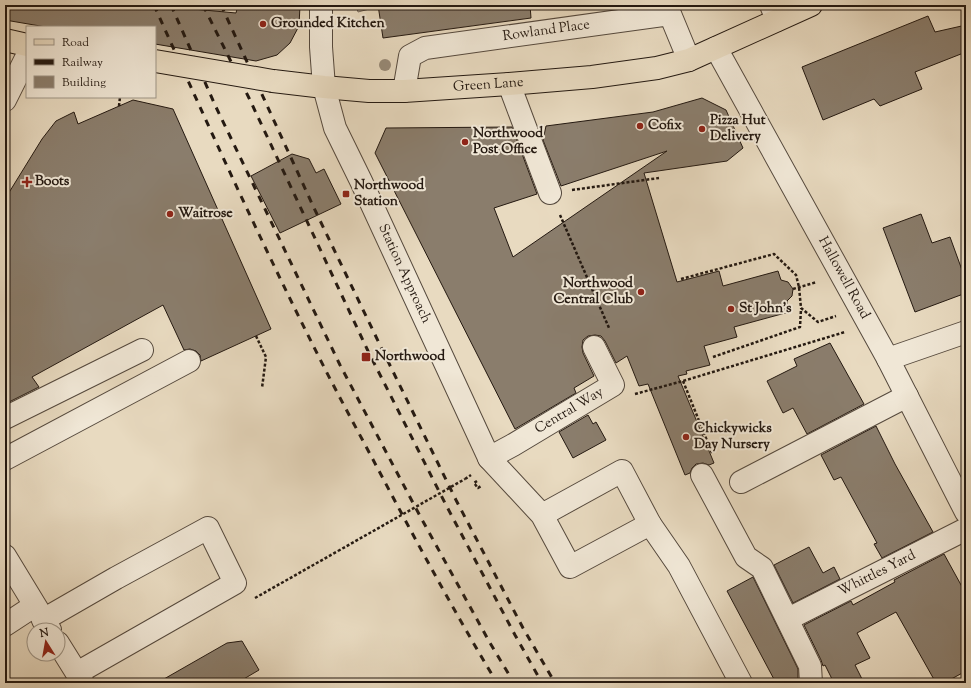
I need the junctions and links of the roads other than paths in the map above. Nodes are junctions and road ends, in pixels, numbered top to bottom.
1 (320, 5) edge
2 (811, 5) edge
3 (774, 12) edge
4 (5, 40) edge
5 (26, 45) edge
6 (716, 48) junction
7 (26, 58) edge
8 (689, 60) junction
9 (156, 61) edge
10 (509, 84) junction
11 (324, 87) junction
12 (404, 91) junction
13 (5, 100) edge
14 (550, 193) road end
15 (966, 332) edge
16 (594, 347) dead end
17 (142, 350) dead end
18 (888, 359) junction
19 (189, 361) dead end
20 (907, 396) junction
21 (5, 418) edge
22 (489, 458) junction
23 (5, 459) edge
24 (702, 475) road end
25 (741, 482) dead end
26 (966, 512) edge
27 (542, 515) junction
28 (650, 524) junction
29 (966, 529) edge
30 (5, 556) edge
31 (42, 618) edge
32 (788, 619) junction
33 (5, 625) edge
34 (66, 656) edge
35 (80, 678) edge
36 (741, 683) edge
37 (811, 683) edge

1 - 11 street, Station Approach
2 - 3 main road, Green Lane
3 - 6 main road, Green Lane
4 - 5 main road
6 - 8 main road, Green Lane
6 - 18 street, Hallowell Road
7 - 13 street
8 - 10 main road, Green Lane
8 - 12 street, Rowland Place
9 - 11 main road, Green Lane, bridge
10 - 12 main road, Green Lane
10 - 14 street
11 - 12 main road, Green Lane
11 - 22 street, Station Approach
15 - 18 street
16 - 22 street, Central Way
17 - 21 street
18 - 20 street, Hallowell Road
19 - 23 street
20 - 25 street
20 - 26 street, Hallowell Road
22 - 27 street, Station Approach
24 - 32 street
27 - 28 street, Station Approach
27 - 28 street
28 - 36 street
29 - 32 street, Whittles Yard
30 - 31 street
31 - 33 street
31 - 35 street
32 - 37 street
34 - 35 street

